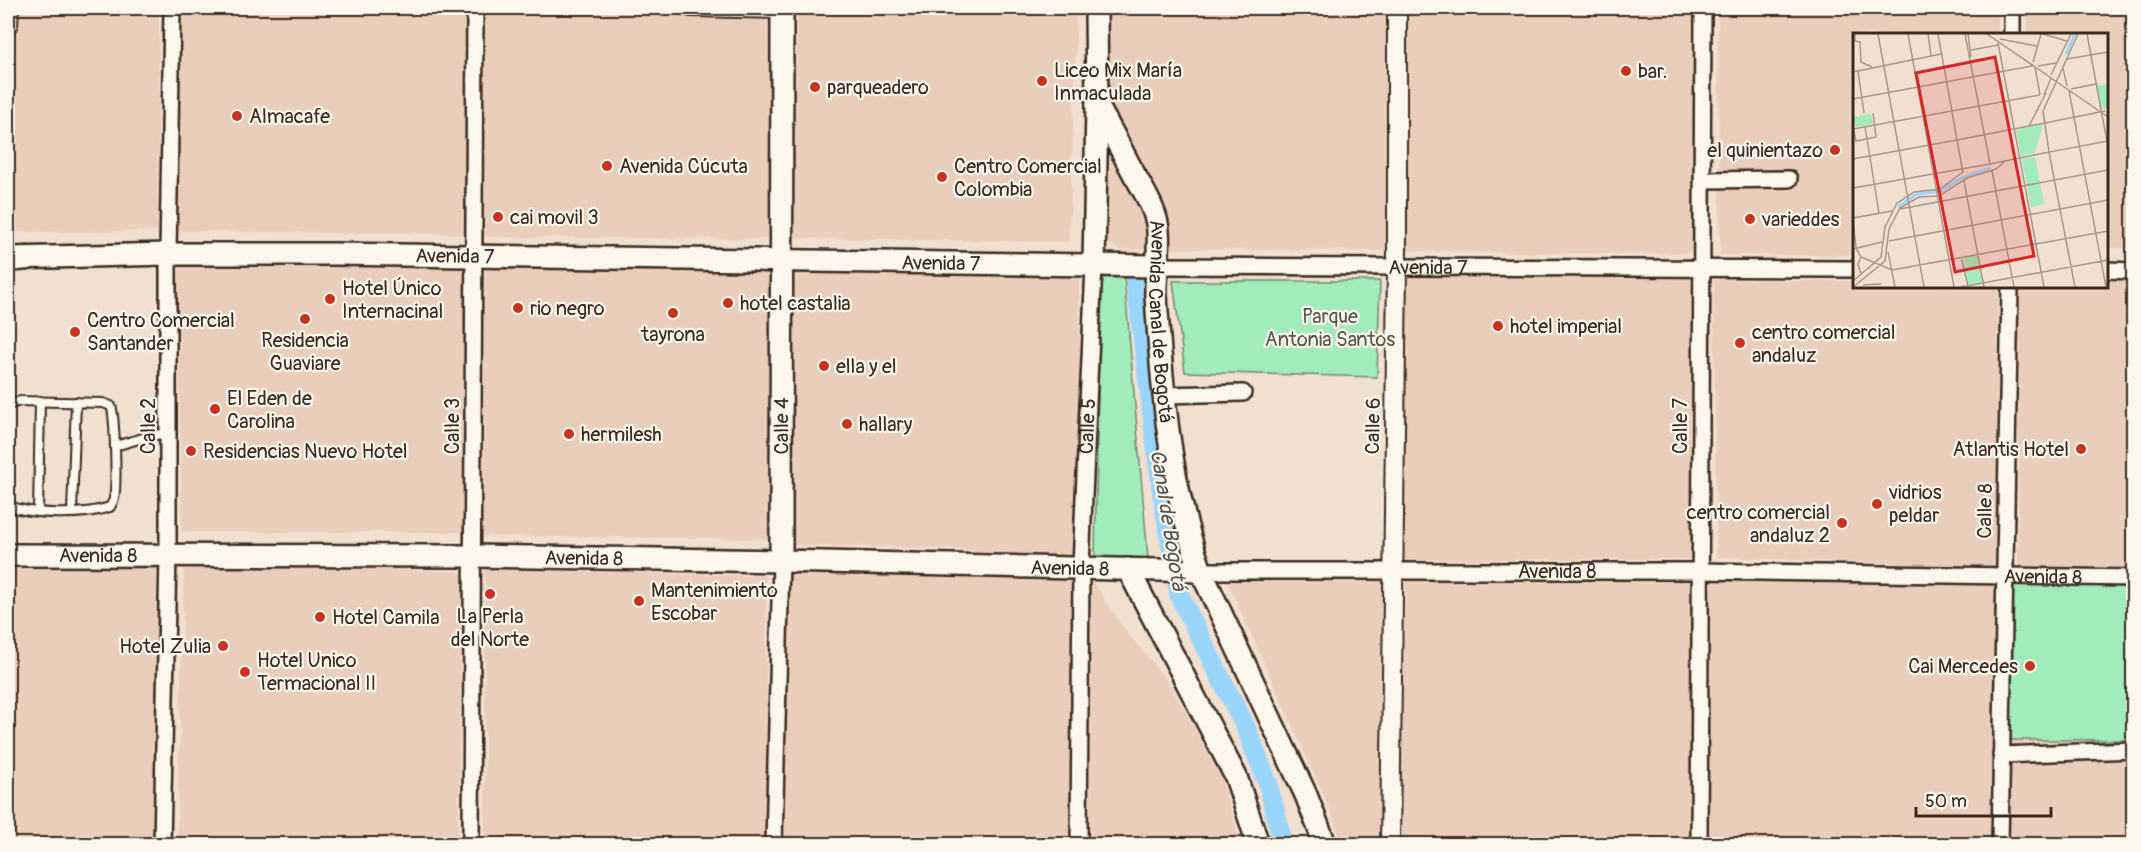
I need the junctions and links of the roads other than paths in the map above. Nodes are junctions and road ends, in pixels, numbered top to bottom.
1 (14, 8) edge
2 (172, 8) edge
3 (475, 8) edge
4 (678, 8) edge
5 (1096, 8) edge
6 (1397, 8) edge
7 (1703, 8) edge
8 (2012, 8) edge
9 (782, 11) edge
10 (13, 26) dead end
11 (2012, 33) edge
12 (1097, 105) junction
13 (1789, 179) dead end
14 (1703, 180) junction
15 (168, 254) junction
16 (474, 256) junction
17 (12, 259) edge
18 (781, 260) junction
19 (1094, 265) junction
20 (1156, 266) junction
21 (1397, 267) junction
22 (1702, 268) junction
23 (1853, 269) edge
24 (2108, 270) edge
25 (2133, 270) edge
26 (2010, 288) edge
27 (1243, 393) dead end
28 (1164, 395) junction
29 (40, 401) junction
30 (76, 402) junction
31 (8, 405) edge
32 (169, 434) junction
33 (114, 447) junction
34 (8, 506) edge
35 (38, 512) junction
36 (72, 512) junction
37 (8, 555) edge
38 (168, 556) junction
39 (472, 556) junction
40 (781, 561) junction
41 (1081, 567) junction
42 (1128, 569) junction
43 (1182, 570) junction
44 (1395, 571) junction
45 (1700, 571) junction
46 (2005, 575) junction
47 (2133, 578) edge
48 (2133, 750) edge
49 (2001, 755) junction
50 (162, 844) edge
51 (471, 844) edge
52 (774, 844) edge
53 (1079, 844) edge
54 (1258, 844) edge
55 (1325, 844) edge
56 (1390, 844) edge
57 (1698, 844) edge
58 (2000, 844) edge

1 - 10 lane
2 - 15 street, Calle 2
3 - 16 street, Calle 3
4 - 9 lane
5 - 12 main road, Calle 5
6 - 21 street, Calle 6
7 - 14 street, Calle 7
8 - 11 street
9 - 18 main road, Calle 4
12 - 19 main road, Calle 5
12 - 20 main road, Avenida Canal de Bogotá
13 - 14 street
14 - 22 street, Calle 7
15 - 16 main road, Avenida 7
15 - 17 main road, Avenida 7
15 - 32 street, Calle 2
16 - 18 main road, Avenida 7
16 - 39 street, Calle 3
18 - 19 main road, Avenida 7
18 - 40 main road, Calle 4
19 - 20 main road, Avenida 7
19 - 41 street, Calle 5
20 - 21 street, Avenida 7
20 - 28 main road, Avenida Canal de Bogotá
21 - 22 street, Avenida 7
21 - 44 street, Calle 6
22 - 23 street, Avenida 7
22 - 45 street, Calle 7
24 - 25 street
26 - 46 street, Calle 8
27 - 28 street
28 - 43 main road, Avenida Canal de Bogotá
29 - 30 lane
29 - 31 lane
29 - 35 lane
30 - 33 lane
30 - 36 lane
32 - 33 lane
32 - 38 street, Calle 2
33 - 36 lane
34 - 35 lane
35 - 36 lane
37 - 38 main road, Avenida 8
38 - 39 main road, Avenida 8
38 - 50 street, Calle 2
39 - 40 main road, Avenida 8
39 - 51 street, Calle 3
40 - 41 main road, Avenida 8
40 - 52 street, Calle 4
41 - 42 main road, Avenida 8
41 - 53 street, Calle 5
42 - 43 main road, Avenida 8
42 - 54 main road
43 - 44 street, Avenida 8
43 - 55 main road, Avenida Canal de Bogotá
44 - 45 street, Avenida 8
44 - 56 street, Calle 6
45 - 46 street, Avenida 8
45 - 57 street, Calle 7
46 - 47 street, Avenida 8
46 - 49 street, Calle 8
48 - 49 street
49 - 58 street, Calle 8

